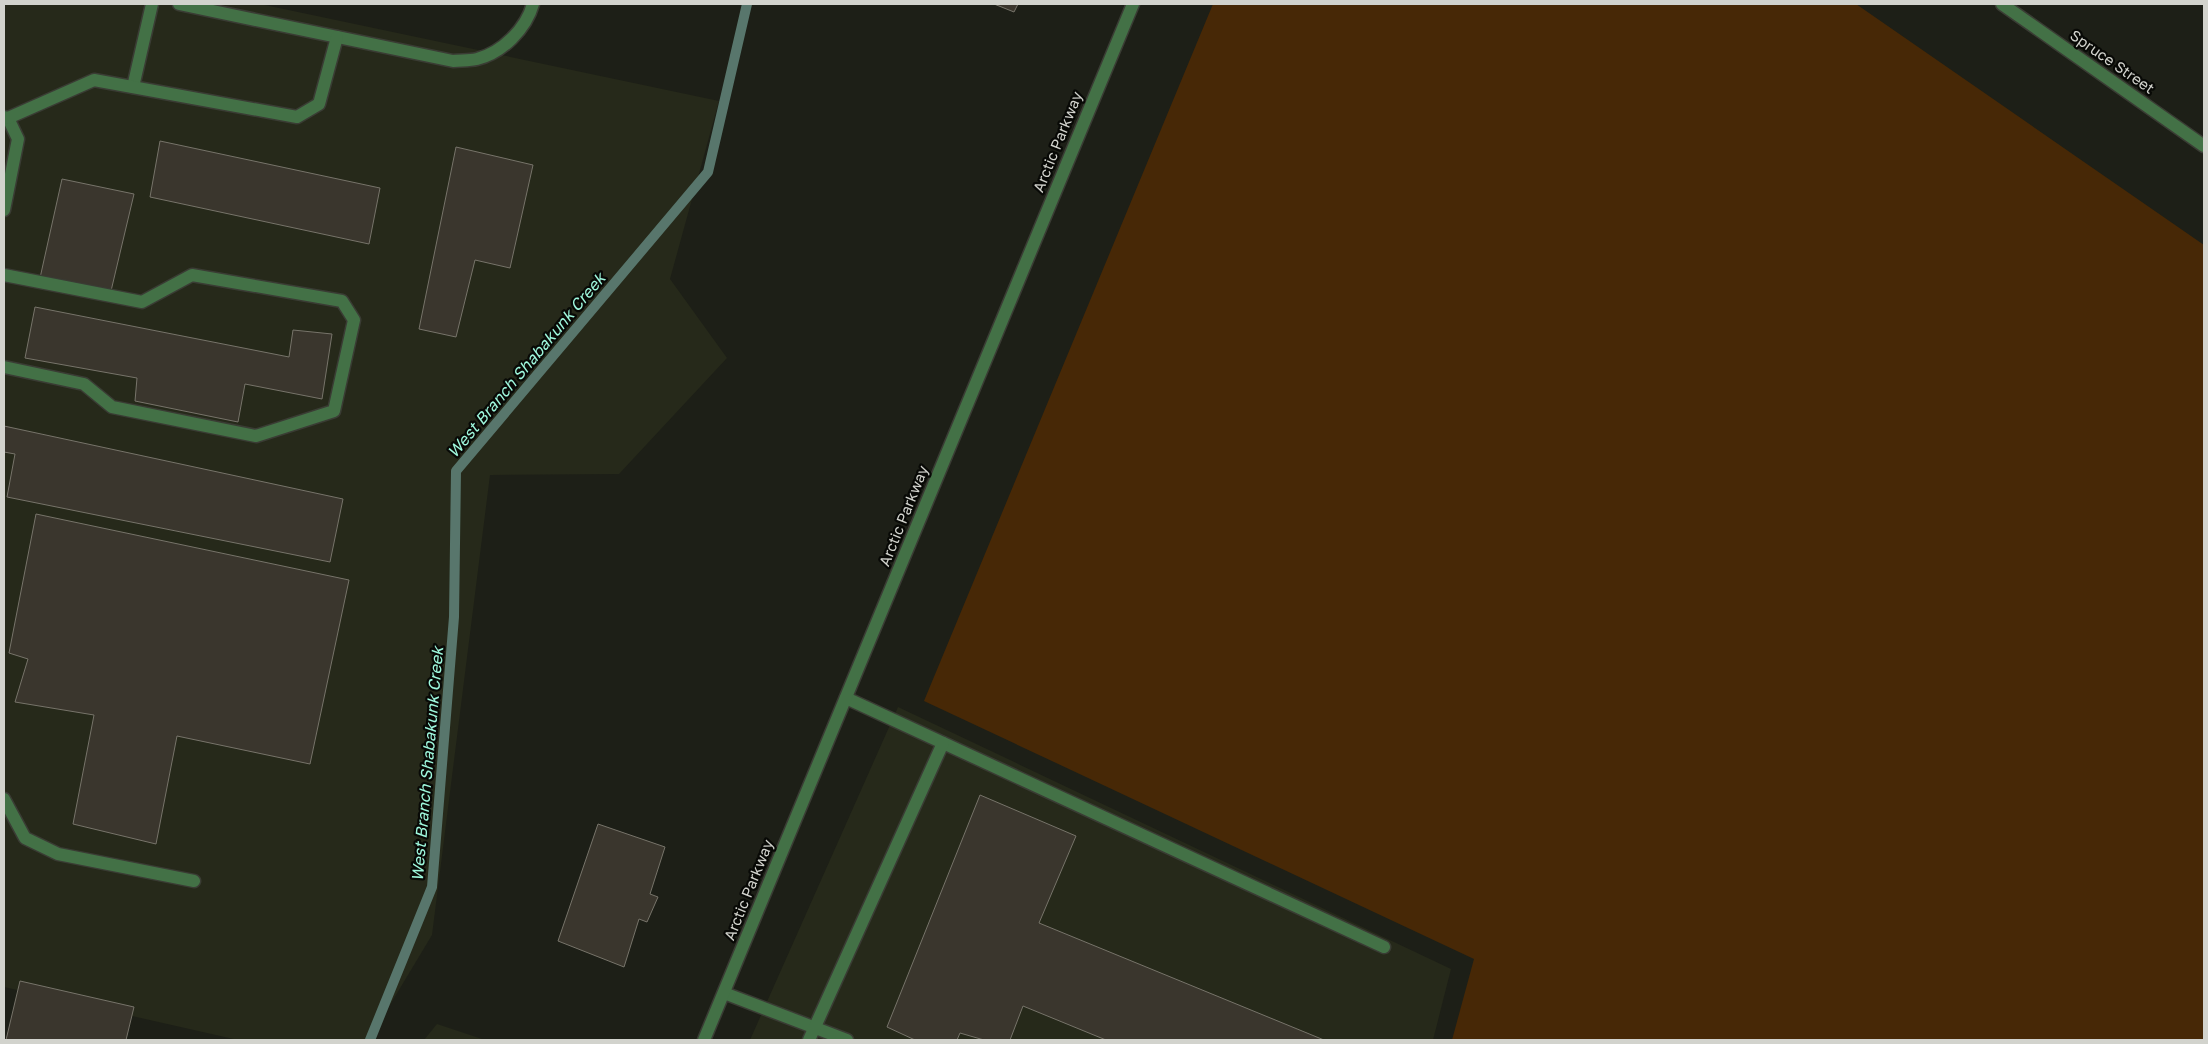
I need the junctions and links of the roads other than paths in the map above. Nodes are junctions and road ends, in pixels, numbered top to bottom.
1 (152, 4) edge
2 (179, 4) edge
3 (533, 4) edge
4 (1133, 4) edge
5 (2002, 4) edge
6 (337, 37) junction
7 (134, 87) junction
8 (6, 117) edge
9 (2204, 146) edge
10 (4, 210) edge
11 (4, 275) edge
12 (4, 367) edge
13 (846, 698) junction
14 (942, 742) junction
15 (4, 799) edge
16 (194, 881) dead end
17 (1384, 947) dead end
18 (724, 993) junction
19 (814, 1026) junction
20 (704, 1040) edge
21 (808, 1040) edge
22 (847, 1040) edge

1 - 7 street
2 - 6 street
3 - 6 street
4 - 13 street, Arctic Parkway
5 - 9 street, Spruce Street
6 - 7 street
7 - 8 street
8 - 10 street
11 - 12 street
13 - 14 street
13 - 18 street, Arctic Parkway
14 - 17 street
14 - 19 street
15 - 16 street
18 - 19 street
18 - 20 street, Arctic Parkway
19 - 21 street
19 - 22 street

